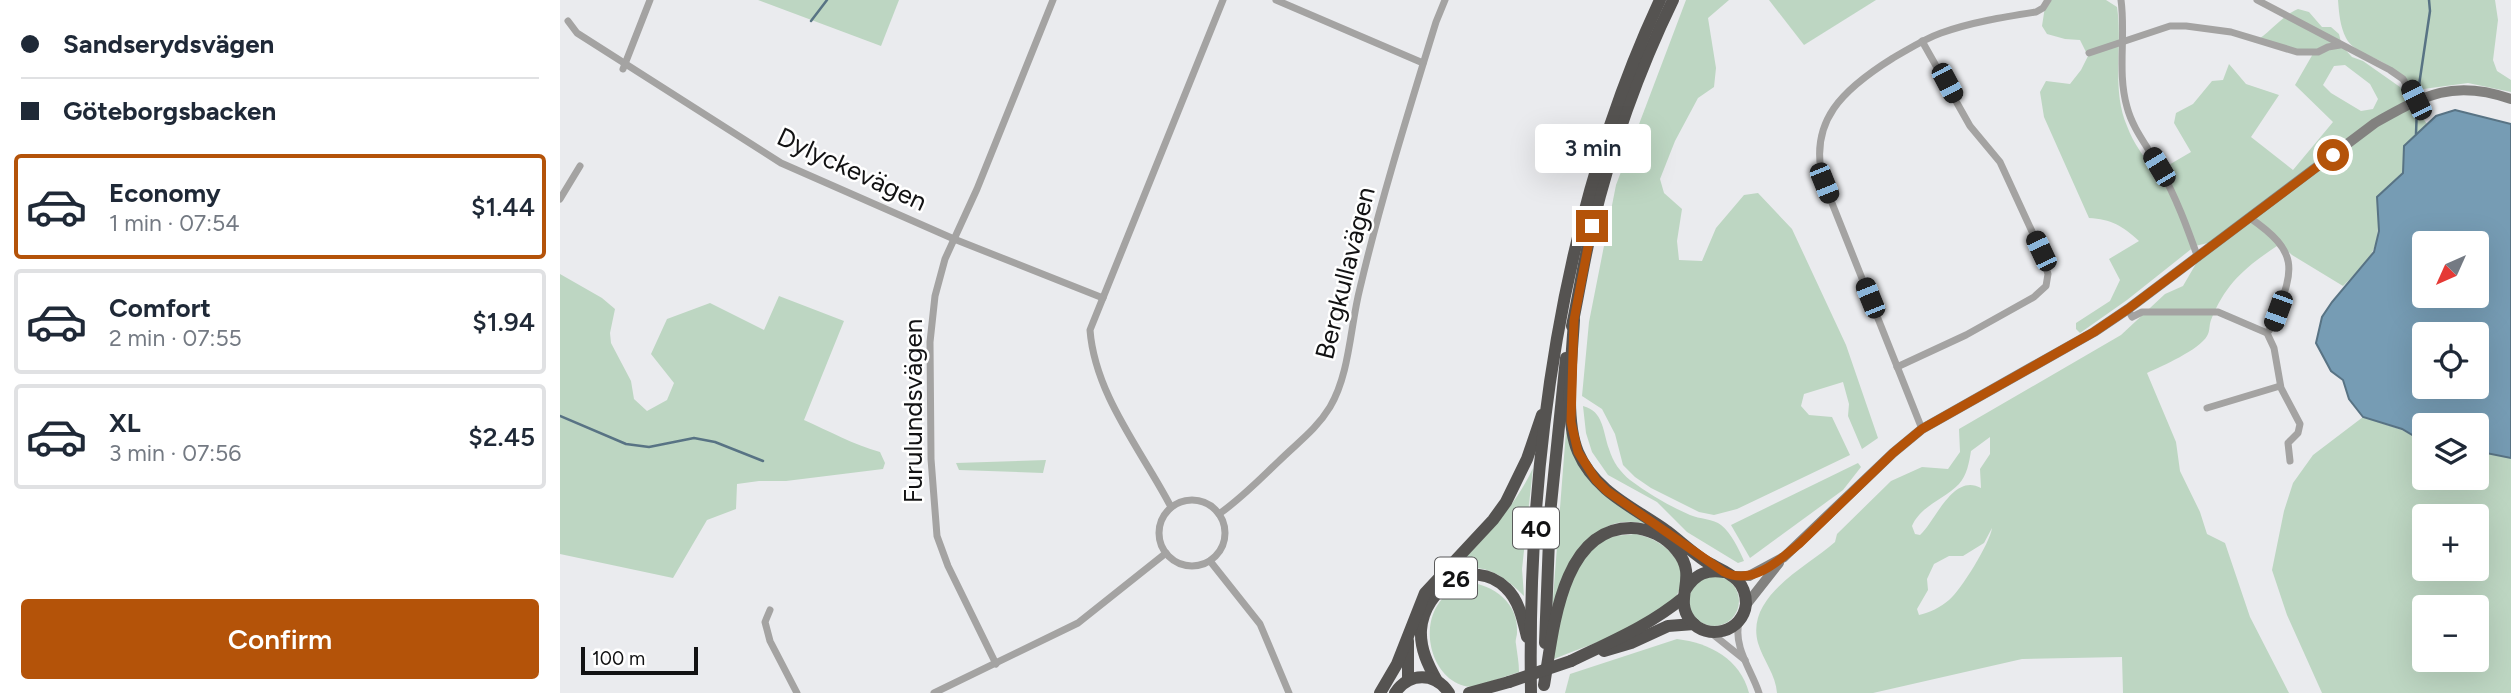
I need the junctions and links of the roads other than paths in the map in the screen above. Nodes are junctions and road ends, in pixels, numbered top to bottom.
1 (650, 0) edge
2 (1053, 0) edge
3 (1223, 0) edge
4 (1276, 0) edge
5 (1445, 0) edge
6 (1660, 0) edge
7 (1673, 0) edge
8 (2048, 0) edge
9 (2121, 0) edge
10 (2257, 0) edge
11 (568, 21) dead end
12 (2123, 40) junction
13 (1922, 41) junction
14 (2340, 45) junction
15 (2089, 53) dead end
16 (1423, 63) junction
17 (624, 66) junction
18 (2511, 99) edge
19 (2416, 100) junction
20 (580, 166) dead end
21 (560, 199) edge
22 (2250, 218) junction
23 (954, 239) junction
24 (2198, 258) junction
25 (1103, 298) junction
26 (2128, 309) junction
27 (1574, 320) junction
28 (2267, 333) junction
29 (1897, 367) junction
30 (2280, 386) junction
31 (1551, 388) junction
32 (2207, 408) dead end
33 (1922, 429) junction
34 (2290, 461) dead end
35 (1171, 508) junction
36 (1219, 514) junction
37 (1166, 553) junction
38 (1784, 557) junction
39 (1210, 561) junction
40 (1728, 574) junction
41 (1685, 593) junction
42 (1746, 605) junction
43 (770, 610) dead end
44 (1740, 619) junction
45 (1694, 624) junction
46 (1710, 632) junction
47 (1409, 634) junction
48 (1530, 648) junction
49 (1745, 660) junction
50 (1571, 661) junction
51 (996, 664) junction
52 (1408, 680) junction
53 (1437, 681) junction
54 (1498, 687) edge
55 (1544, 689) edge
56 (1451, 692) edge
57 (797, 693) edge
58 (934, 693) edge
59 (1289, 693) edge
60 (1380, 693) edge
61 (1395, 693) edge
62 (1469, 693) edge
63 (1531, 693) edge
64 (1759, 693) edge

1 - 17 street
2 - 23 street, Furulundsvägen
3 - 25 street
4 - 16 street
5 - 16 street, Bergkullavägen
6 - 31 highway, 40
7 - 27 highway, 40
8 - 13 street
9 - 12 street
10 - 14 street
11 - 17 street, Dylyckevägen
12 - 14 street
12 - 15 street
12 - 24 street
13 - 29 street
13 - 29 street
14 - 19 street
16 - 36 street, Bergkullavägen
17 - 23 street, Dylyckevägen
18 - 19 street
19 - 22 street
20 - 21 street
22 - 24 street
22 - 28 street
23 - 25 street, Dylyckevägen
23 - 51 street, Furulundsvägen
24 - 26 street
25 - 35 street
26 - 28 street
26 - 33 street
27 - 40 highway
27 - 55 highway, 40
28 - 30 street
29 - 33 street
30 - 32 street
30 - 34 street
31 - 47 highway
31 - 48 highway, 40
33 - 38 street
35 - 36 street
35 - 37 street
36 - 39 street
37 - 39 street
37 - 51 street
38 - 40 street
38 - 42 street
39 - 59 street
40 - 41 highway
40 - 42 highway
41 - 45 highway
41 - 50 highway
41 - 55 highway
42 - 44 highway
43 - 57 street
44 - 46 highway
44 - 49 street
45 - 46 highway
45 - 50 highway
46 - 49 street
47 - 52 highway
47 - 60 highway
48 - 53 highway, 26
48 - 63 highway, 26
49 - 64 street
50 - 54 highway, bridge
51 - 58 street
52 - 53 highway
52 - 61 highway
53 - 56 highway, 26
54 - 62 highway

